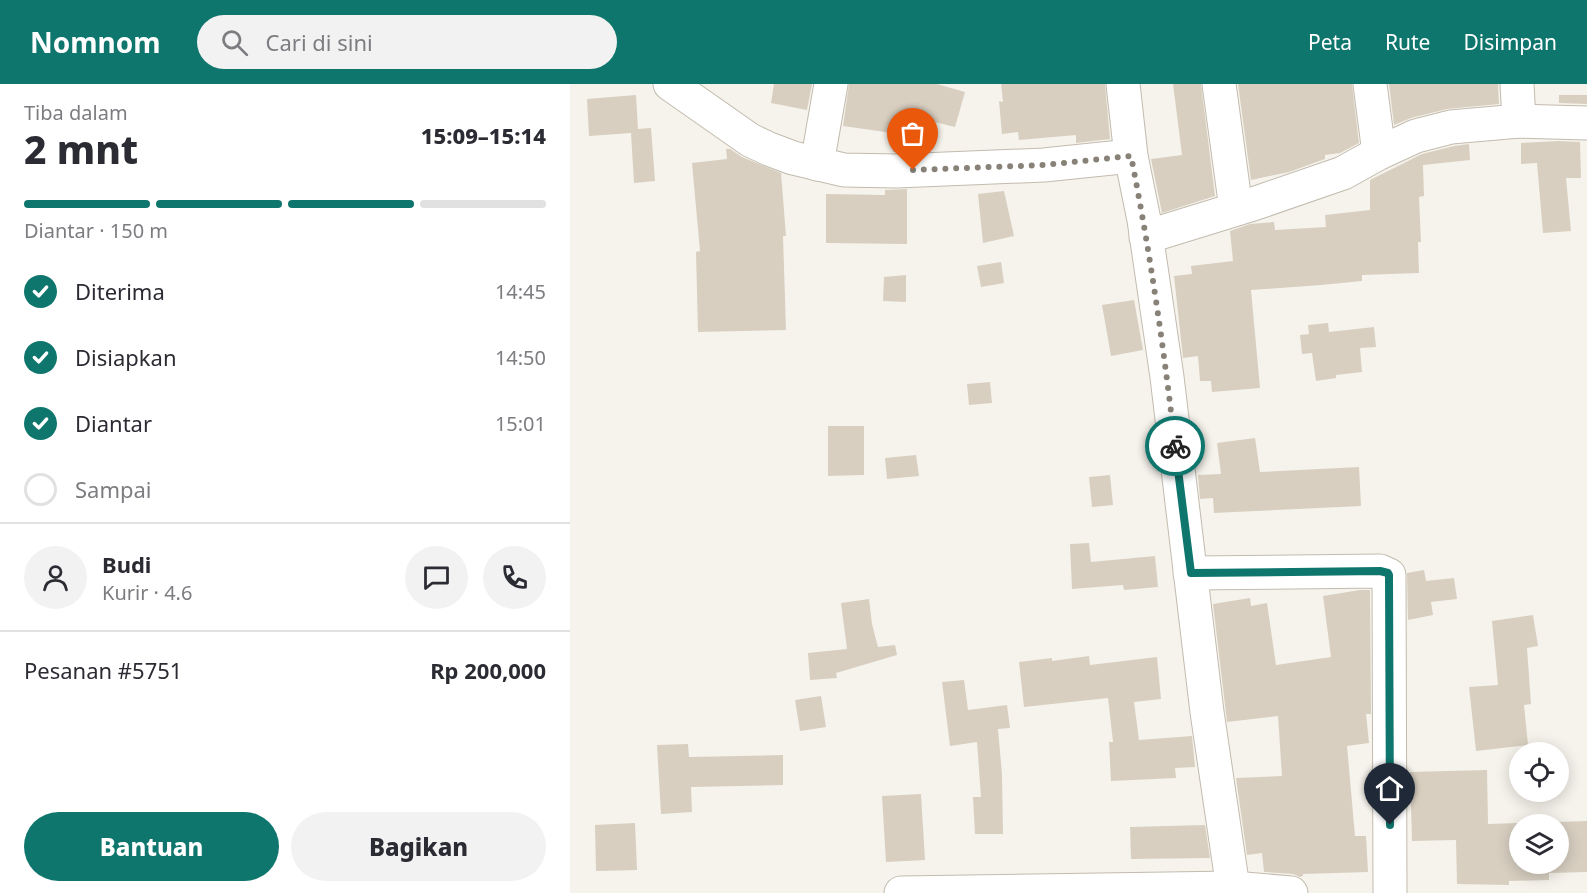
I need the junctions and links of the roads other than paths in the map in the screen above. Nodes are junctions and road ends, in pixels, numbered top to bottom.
1 (670, 84) edge
2 (831, 84) edge
3 (1123, 84) edge
4 (1219, 84) edge
5 (1370, 84) edge
6 (1517, 84) edge
7 (1519, 121) junction
8 (1587, 123) edge
9 (1380, 153) junction
10 (1131, 156) junction
11 (817, 164) junction
12 (1236, 209) junction
13 (1146, 237) junction
14 (1191, 573) junction
15 (1233, 888) junction
16 (902, 893) edge
17 (1291, 893) edge
18 (1390, 893) edge

1 - 11 street
2 - 11 street
3 - 10 street
4 - 12 street
5 - 9 street
6 - 7 street
7 - 8 street
7 - 9 street
9 - 12 street
10 - 11 street
10 - 13 street
12 - 13 street
13 - 14 street
14 - 15 street
14 - 18 street
15 - 16 street
15 - 17 street

